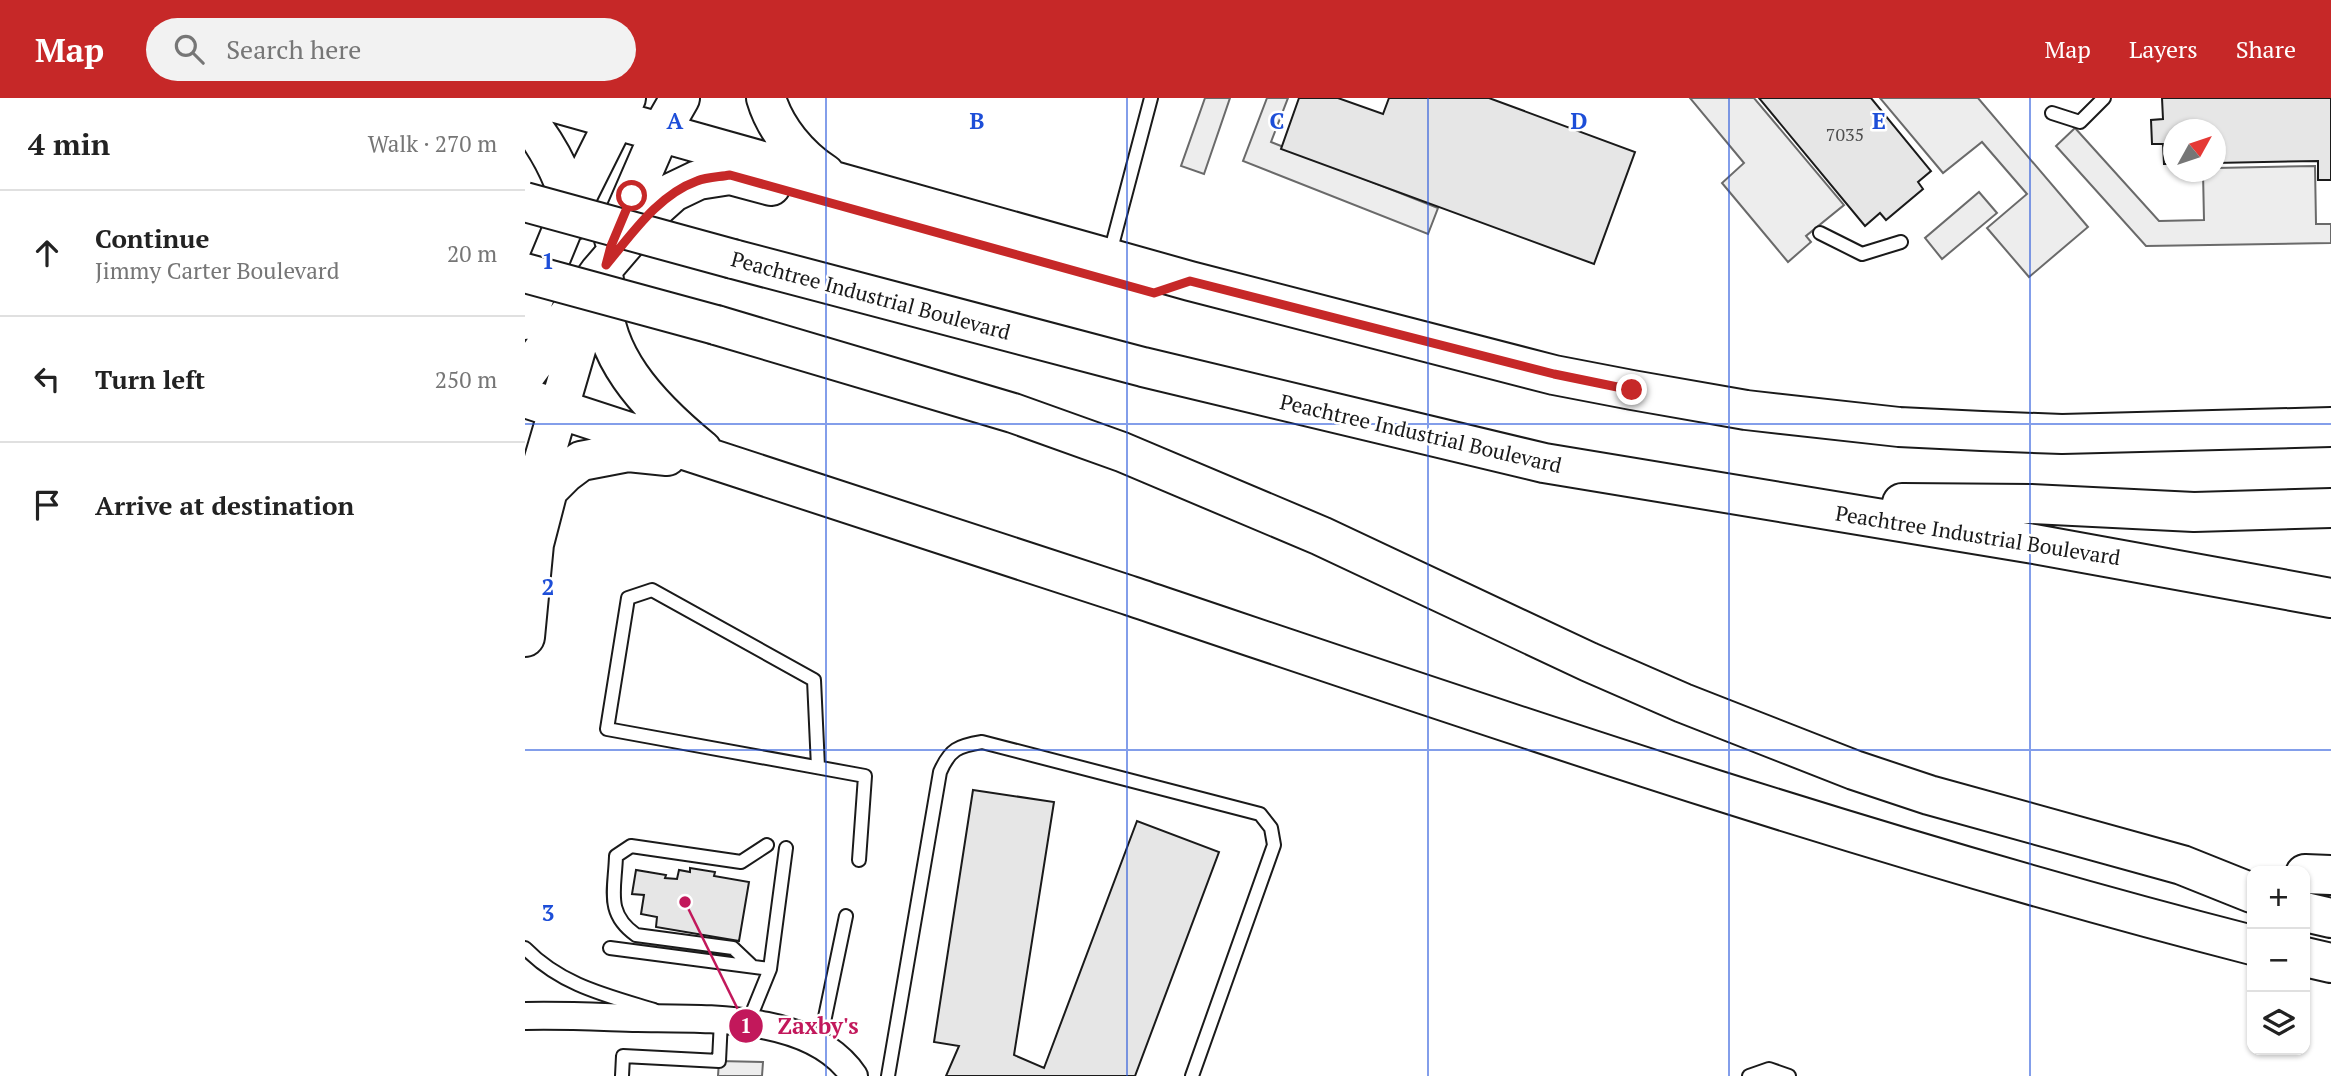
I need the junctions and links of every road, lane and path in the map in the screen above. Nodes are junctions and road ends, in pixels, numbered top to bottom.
1 (538, 98) edge
2 (680, 98) edge
3 (766, 98) edge
4 (1151, 98) edge
5 (2104, 98) edge
6 (2052, 113) dead end
7 (634, 115) edge
8 (525, 117) edge
9 (833, 180) junction
10 (525, 202) edge
11 (1820, 233) dead end
12 (1901, 242) dead end
13 (1109, 258) junction
14 (589, 267) junction
15 (1190, 281) junction
16 (527, 298) edge
17 (525, 375) edge
18 (541, 403) edge
19 (2331, 427) edge
20 (714, 461) junction
21 (1777, 502) junction
22 (2331, 508) edge
23 (525, 524) edge
24 (2331, 598) edge
25 (525, 637) edge
26 (818, 767) junction
27 (768, 845) dead end
28 (786, 848) dead end
29 (859, 860) dead end
30 (2182, 865) junction
31 (2247, 870) edge
32 (2310, 874) edge
33 (2331, 875) edge
34 (2247, 891) edge
35 (2310, 913) edge
36 (846, 916) dead end
37 (2331, 918) edge
38 (2247, 944) edge
39 (525, 948) edge
40 (610, 948) dead end
41 (2310, 958) edge
42 (2331, 963) edge
43 (752, 966) junction
44 (770, 969) junction
45 (525, 1016) edge
46 (681, 1019) junction
47 (721, 1020) junction
48 (748, 1023) junction
49 (819, 1046) junction
50 (622, 1076) edge
51 (854, 1076) edge
52 (888, 1076) edge
53 (1192, 1076) edge
54 (1749, 1076) edge
55 (1789, 1076) edge

1 - 7 main road
2 - 7 main road
3 - 9 main road
4 - 13 lane
5 - 6 lane
7 - 9 main road
7 - 14 main road
7 - 14 main road
7 - 14 main road
8 - 14 main road
9 - 13 main road
10 - 21 main road, Peachtree Industrial Boulevard, bridge
11 - 12 lane
13 - 15 main road
14 - 15 main road
14 - 16 main road
14 - 17 main road
14 - 18 main road
14 - 20 main road
15 - 19 main road
16 - 30 main road, bridge
18 - 20 main road
18 - 23 main road
20 - 25 main road
20 - 38 main road
21 - 22 main road
21 - 24 main road, Peachtree Industrial Boulevard
26 - 26 lane
26 - 29 lane
27 - 43 lane
28 - 44 lane
30 - 31 main road
30 - 34 main road
32 - 33 main road
35 - 37 main road
36 - 49 lane
39 - 46 lane
40 - 43 lane
41 - 42 main road
43 - 44 lane
44 - 48 lane
45 - 46 street
46 - 47 street
47 - 48 street
47 - 50 lane
48 - 49 street
49 - 51 street
52 - 53 lane
54 - 55 lane

